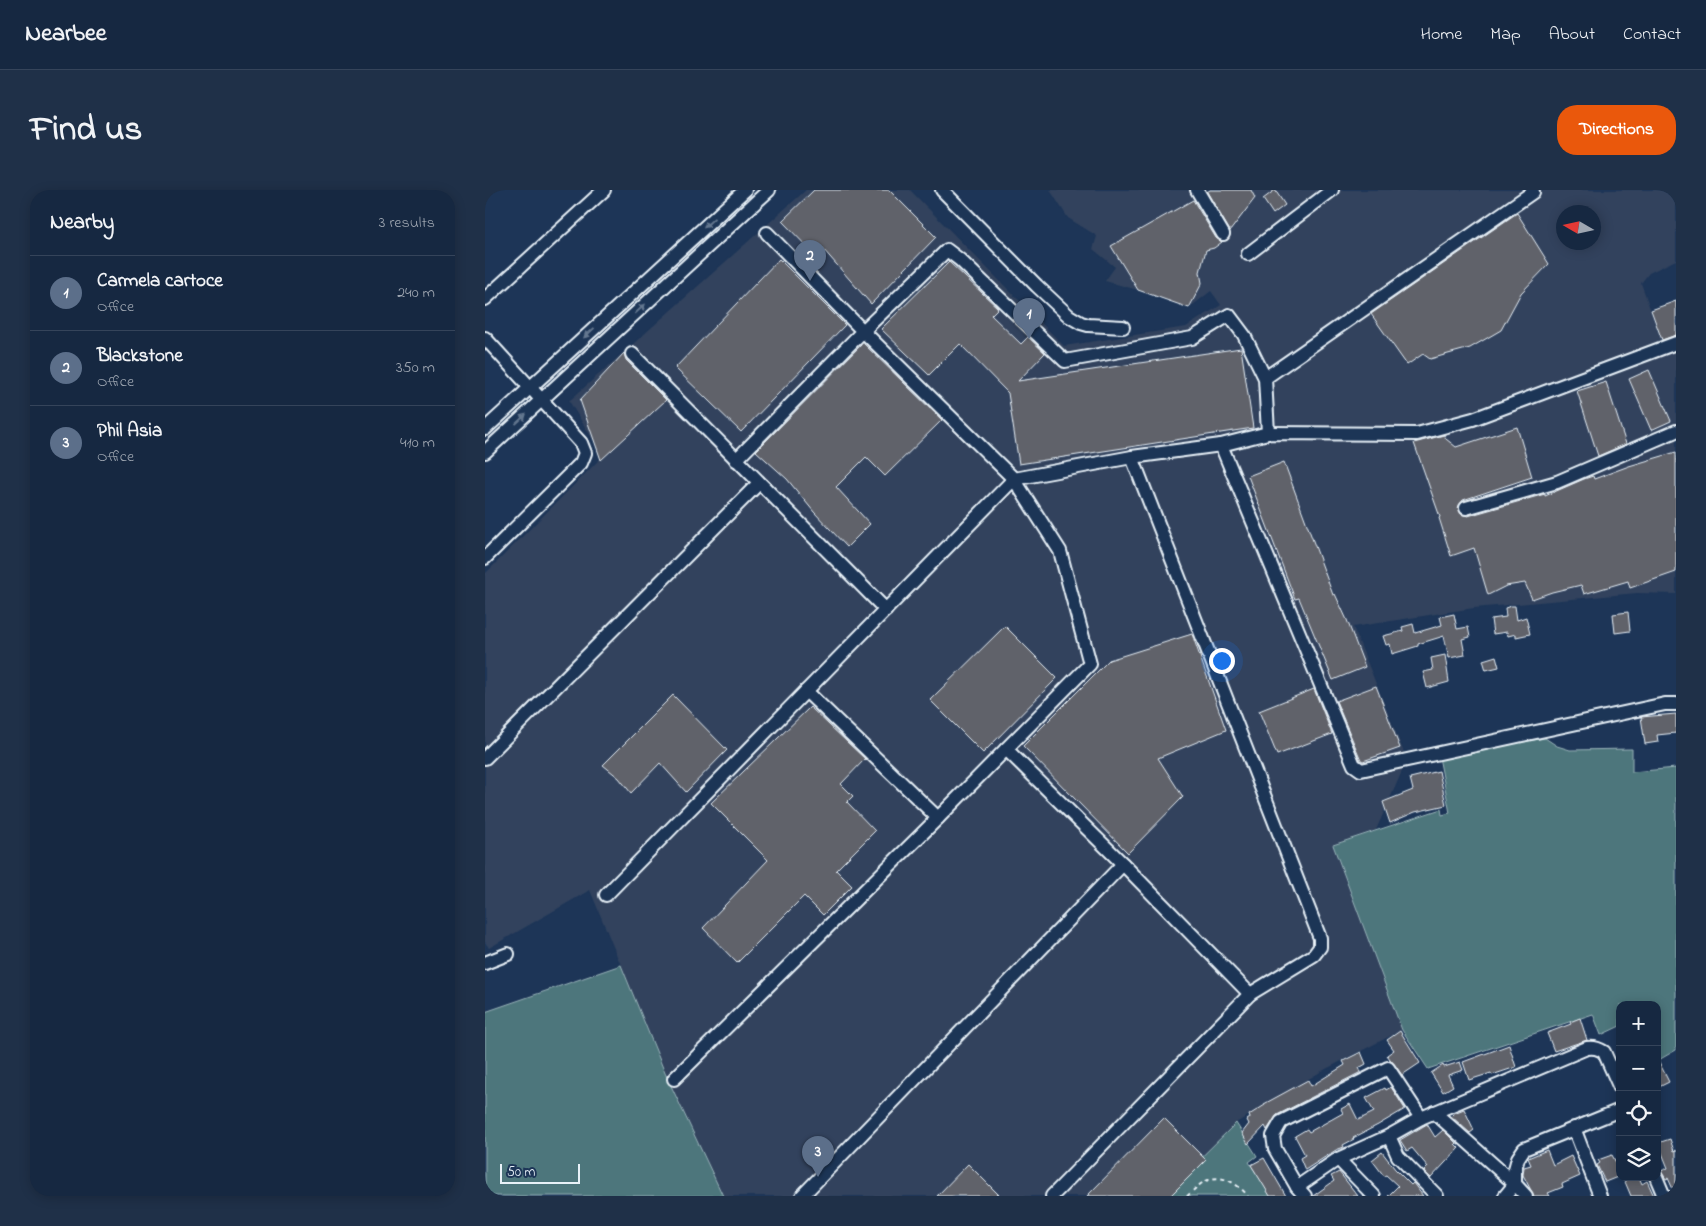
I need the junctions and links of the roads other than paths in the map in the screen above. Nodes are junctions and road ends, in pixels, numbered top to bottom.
1 (603, 190) edge
2 (745, 190) edge
3 (769, 190) edge
4 (942, 190) edge
5 (1197, 190) edge
6 (1332, 190) edge
7 (1532, 190) edge
8 (767, 233) dead end
9 (1223, 234) dead end
10 (1248, 254) dead end
11 (485, 299) edge
12 (1123, 327) dead end
13 (863, 331) junction
14 (485, 338) edge
15 (1676, 343) edge
16 (632, 354) dead end
17 (1265, 378) junction
18 (530, 388) junction
19 (541, 400) junction
20 (485, 429) edge
21 (1676, 431) edge
22 (1268, 433) junction
23 (1221, 445) junction
24 (485, 452) edge
25 (1132, 457) junction
26 (736, 460) junction
27 (1014, 479) junction
28 (759, 483) junction
29 (1466, 508) dead end
30 (485, 558) edge
31 (886, 610) junction
32 (806, 691) junction
33 (1676, 704) edge
34 (1006, 748) junction
35 (485, 758) edge
36 (938, 818) junction
37 (1123, 864) junction
38 (606, 895) dead end
39 (508, 954) dead end
40 (485, 963) edge
41 (1250, 994) junction
42 (1616, 1078) edge
43 (674, 1079) dead end
44 (1434, 1112) junction
45 (1616, 1112) edge
46 (1421, 1118) junction
47 (1574, 1128) junction
48 (1389, 1136) junction
49 (1338, 1159) junction
50 (1658, 1181) edge
51 (1515, 1184) junction
52 (1301, 1191) edge
53 (801, 1196) edge
54 (1052, 1196) edge
55 (1374, 1196) edge
56 (1437, 1196) edge
57 (1505, 1196) edge
58 (1526, 1196) edge
59 (1600, 1196) edge
60 (1664, 1196) edge

1 - 11 street
2 -> 18 street
19 -> 3 street
4 - 12 street
5 - 9 street
6 - 10 street
7 - 17 street
8 - 13 street
13 - 17 street
13 - 26 street
13 - 27 street
14 - 18 street
15 - 22 street
16 - 26 street
17 - 22 street
18 - 19 street
18 - 20 street
24 -> 19 street
19 - 30 street
21 - 29 street
22 - 23 street
23 - 25 street
23 - 33 street
25 - 27 street
25 - 41 street
26 - 28 street
27 - 31 street
27 - 34 street
28 - 31 street
28 - 35 street
31 - 32 street
32 - 36 street
32 - 38 street
34 - 36 street
34 - 37 street
36 - 43 street
37 - 41 street
37 - 53 street
39 - 40 street
41 - 54 street
42 - 44 street
44 - 46 street
44 - 51 street
45 - 47 street
46 - 48 street
46 - 52 street
47 - 51 street
47 - 59 street
48 - 49 street
48 - 56 street
49 - 52 street
49 - 55 street
50 - 60 street
51 - 57 street
51 - 58 street

